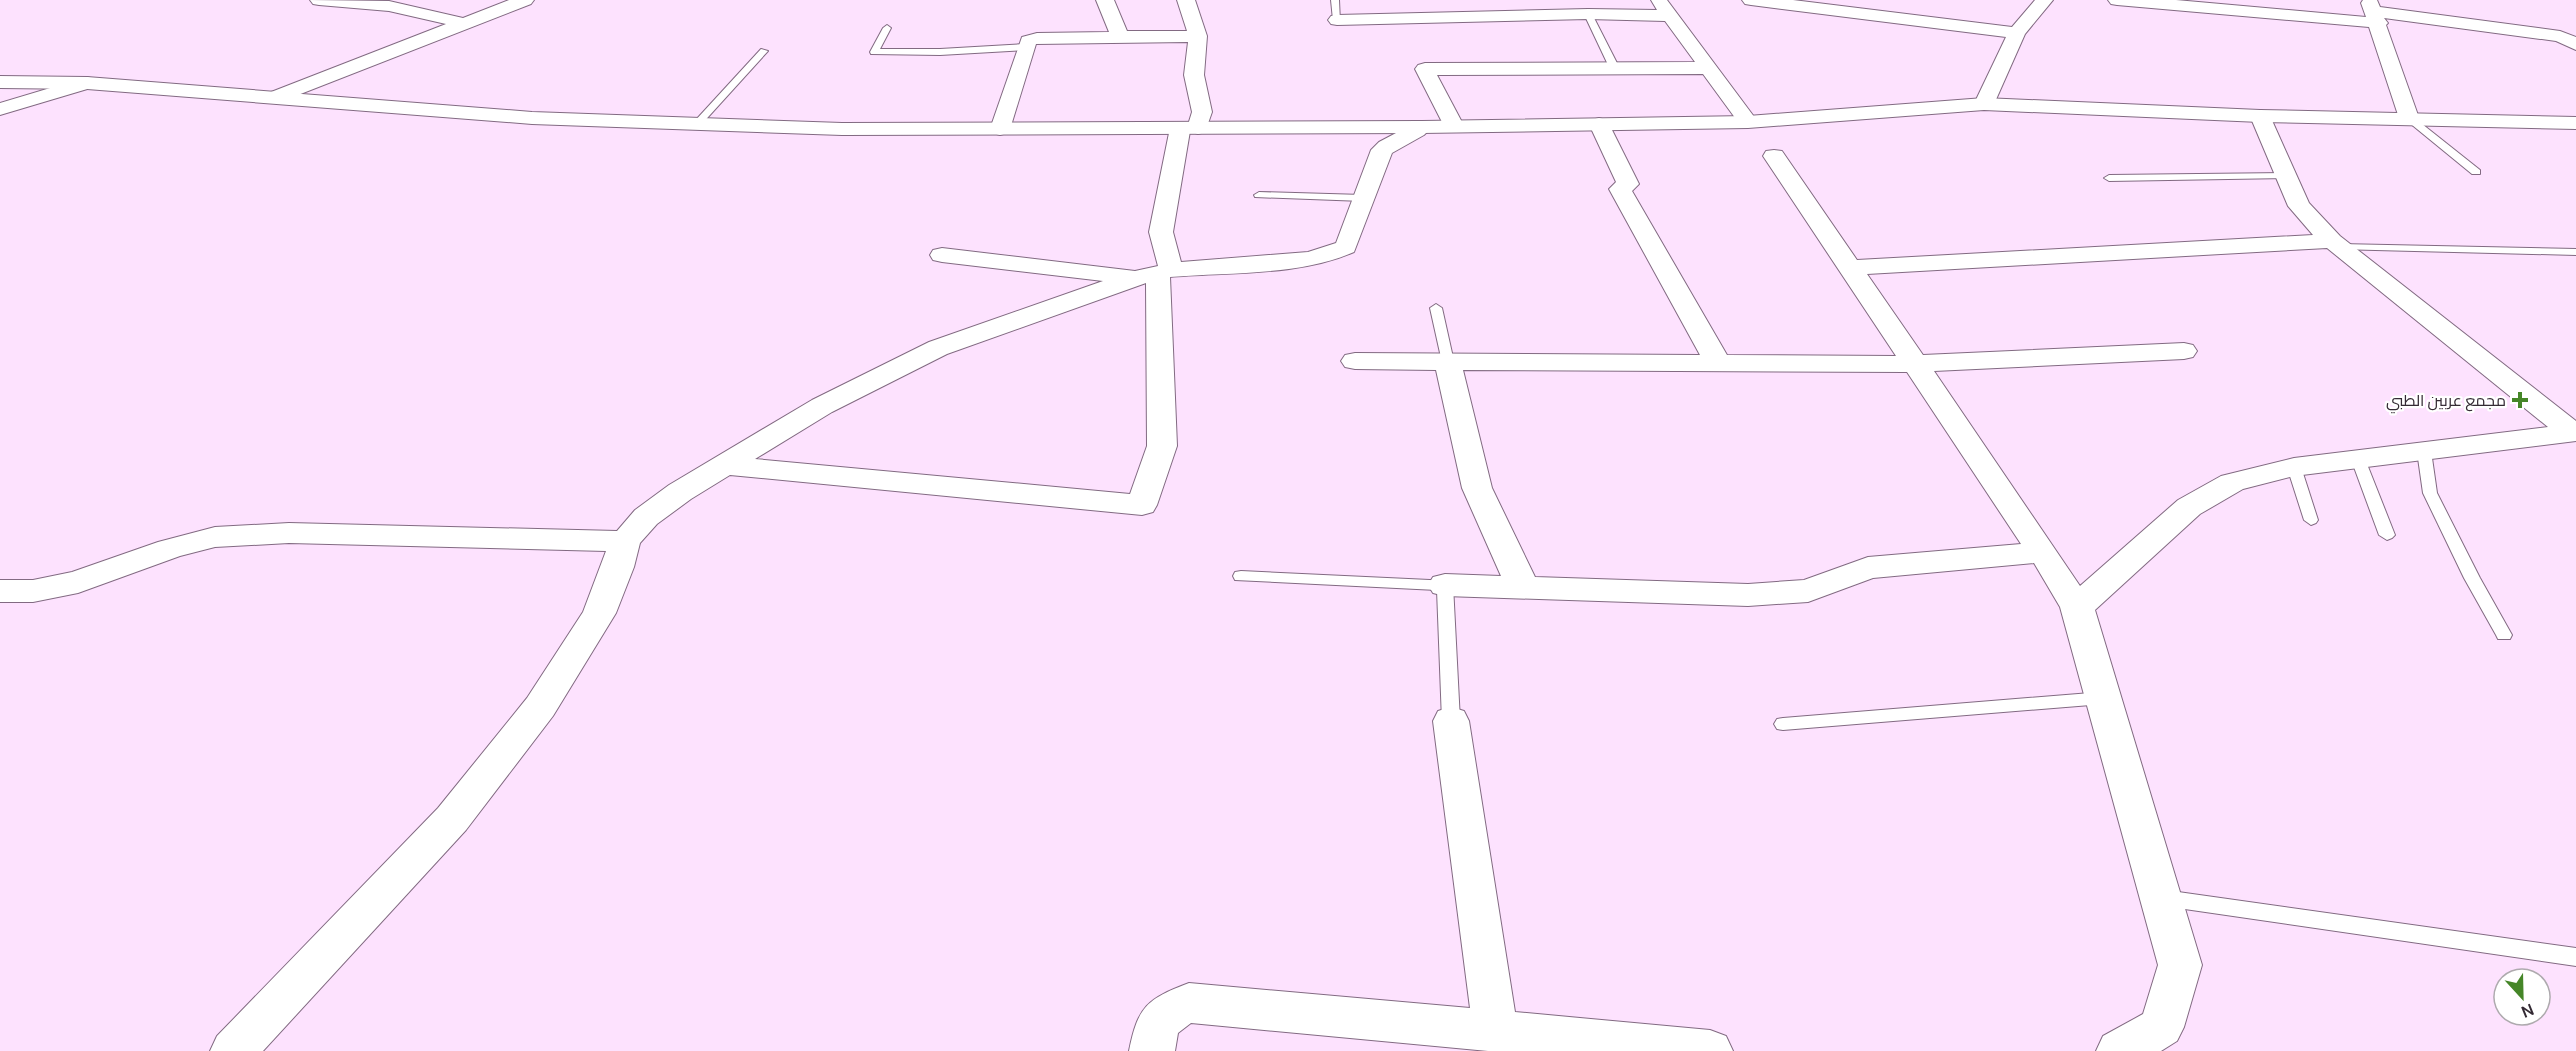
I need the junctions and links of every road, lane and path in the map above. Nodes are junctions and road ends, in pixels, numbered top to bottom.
1 (319, 0) edge
2 (525, 0) edge
3 (1105, 0) edge
4 (1186, 0) edge
5 (1335, 0) edge
6 (1658, 0) edge
7 (1751, 0) edge
8 (2044, 0) edge
9 (2117, 0) edge
10 (2373, 11) edge
11 (1588, 14) junction
12 (1670, 16) junction
13 (1337, 20) joint
14 (463, 23) junction
15 (887, 28) dead end
16 (2018, 33) junction
17 (1198, 36) junction
18 (1120, 37) junction
19 (2576, 44) edge
20 (764, 51) dead end
21 (915, 52) junction
22 (1025, 52) junction
23 (1046, 58) dead end
24 (907, 66) dead end
25 (1709, 68) junction
26 (1616, 69) junction
27 (0, 82) edge
28 (87, 83) junction
29 (273, 98) junction
30 (1984, 104) junction
31 (0, 109) edge
32 (2260, 116) junction
33 (2409, 118) junction
34 (1748, 122) junction
35 (2576, 123) edge
36 (1599, 124) junction
37 (696, 125) junction
38 (1454, 126) junction
39 (1422, 127) junction
40 (1189, 128) junction
41 (1000, 129) junction
42 (1774, 156) dead end
43 (2476, 172) dead end
44 (2286, 176) junction
45 (2109, 178) dead end
46 (1259, 195) dead end
47 (1363, 198) junction
48 (2336, 244) junction
49 (2576, 252) edge
50 (942, 255) dead end
51 (1849, 268) junction
52 (1155, 274) junction
53 (1436, 308) dead end
54 (2184, 351) dead end
55 (1355, 362) dead end
56 (1448, 362) junction
57 (1718, 363) junction
58 (1913, 364) junction
59 (2574, 432) edge
60 (2424, 451) junction
61 (2358, 459) junction
62 (724, 465) junction
63 (2294, 467) junction
64 (2311, 520) dead end
65 (2387, 535) dead end
66 (625, 540) junction
67 (2043, 552) junction
68 (1241, 576) dead end
69 (1445, 585) junction
70 (1523, 587) junction
71 (0, 591) edge
72 (2077, 607) junction
73 (2504, 635) dead end
74 (2103, 698) junction
75 (1451, 722) joint
76 (1783, 724) dead end
77 (2161, 898) junction
78 (2576, 957) edge
79 (1495, 1030) junction
80 (233, 1051) edge
81 (1152, 1051) edge
82 (1710, 1051) edge
83 (2119, 1051) edge

1 - 14 street
2 - 14 street
3 - 18 street
4 - 17 street
5 - 13 lane
6 - 12 street
7 - 16 street
8 - 16 street
9 - 10 street
10 - 19 street
10 - 33 street
11 - 12 street
11 - 13 street
11 - 26 lane
12 - 25 street
14 - 29 street
15 - 21 lane
16 - 30 street
17 - 18 street
17 - 40 street
18 - 22 street
20 - 37 lane
21 - 22 lane
21 - 24 lane
22 - 23 street
22 - 41 street
25 - 26 street
25 - 34 street
26 - 38 street
27 - 28 main road
28 - 29 main road
28 - 31 street
29 - 37 main road
30 - 32 main road
30 - 34 main road
32 - 33 main road
32 - 44 street
33 - 35 main road
33 - 43 lane
34 - 36 main road
36 - 38 main road
36 - 57 street
37 - 41 main road
38 - 39 main road
39 - 40 main road
39 - 47 street
40 - 41 main road
40 - 52 street
42 - 51 street
44 - 45 lane
44 - 48 street
46 - 47 lane
47 - 52 street
48 - 49 lane
48 - 51 street
48 - 59 street
50 - 52 street
51 - 58 street
52 - 62 street
52 - 62 street
53 - 56 lane
54 - 58 street
55 - 56 street
56 - 57 street
56 - 70 street
57 - 58 street
58 - 67 street
59 - 60 street
60 - 61 street
60 - 73 lane
61 - 63 street
61 - 65 lane
62 - 66 street
63 - 64 lane
63 - 72 street
66 - 71 street
66 - 80 street
67 - 70 street
67 - 72 street
68 - 69 lane
69 - 70 street
69 - 75 lane
72 - 74 street
74 - 76 lane
74 - 77 street
75 - 79 street
77 - 78 lane
77 - 83 street
79 - 81 street
79 - 82 street

